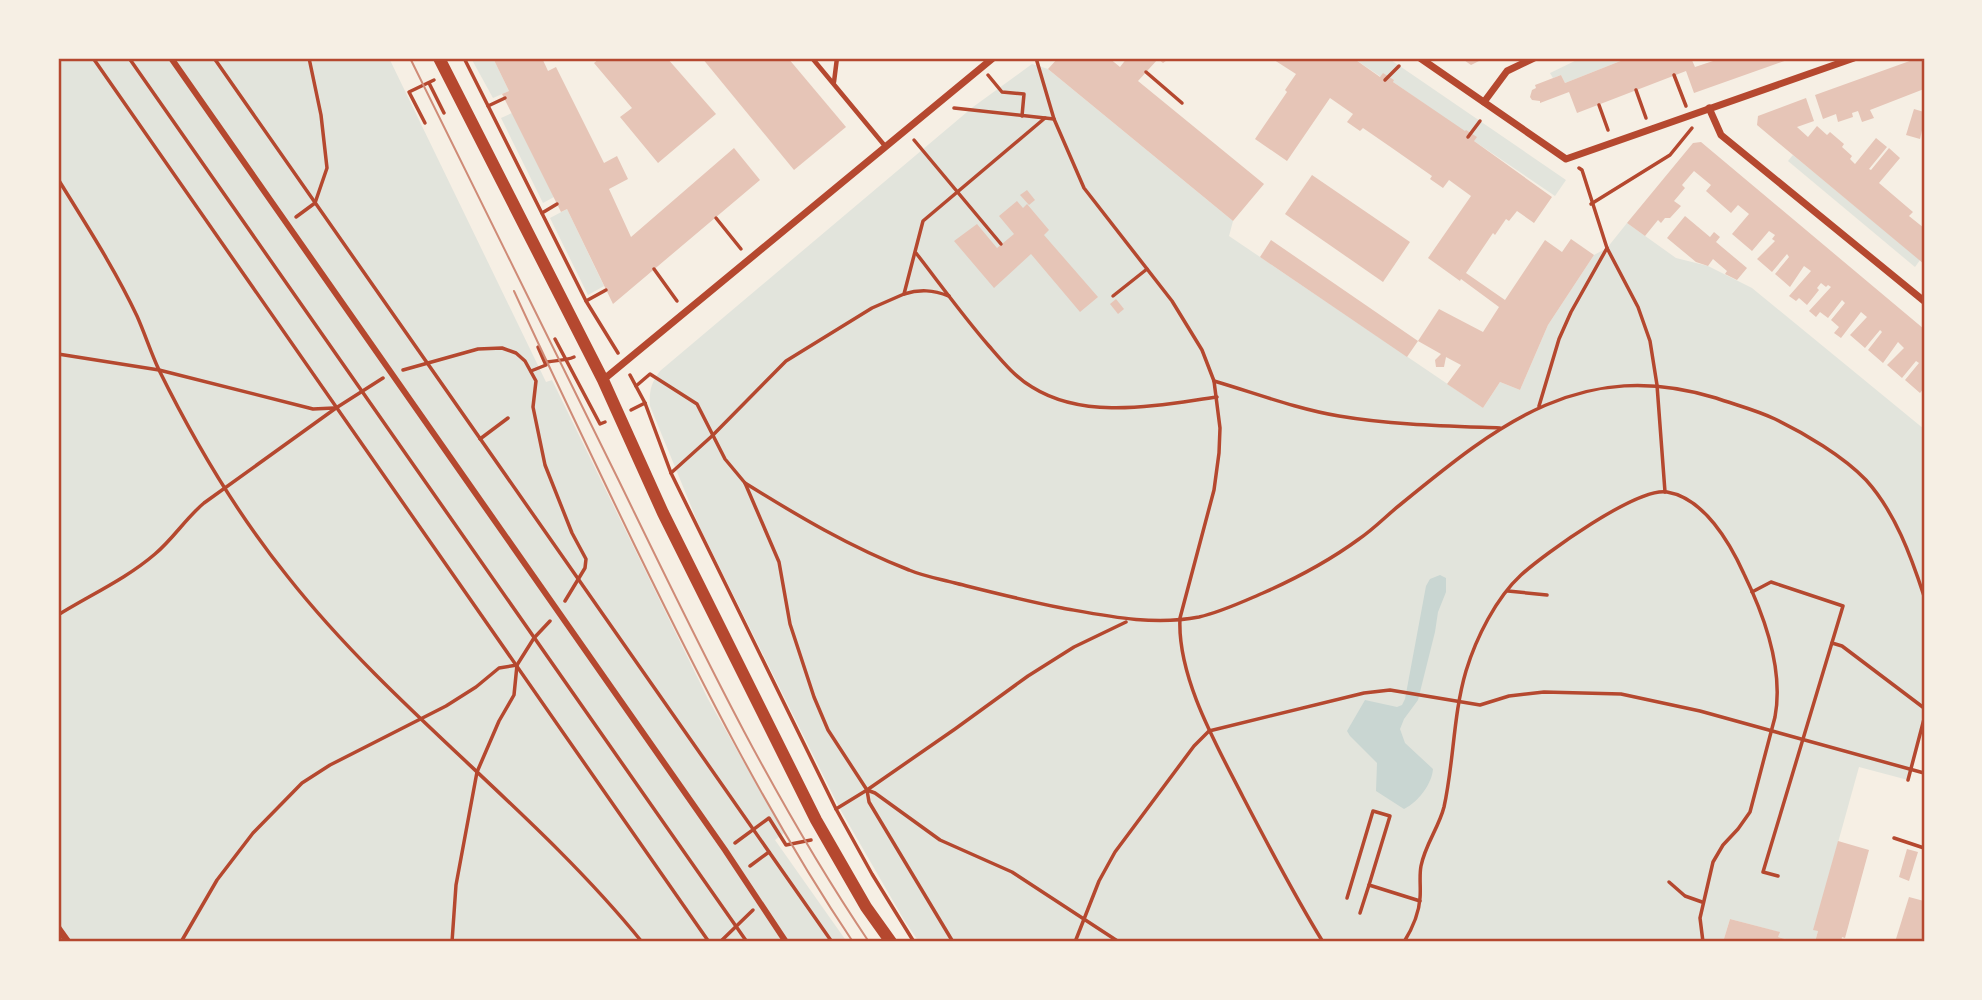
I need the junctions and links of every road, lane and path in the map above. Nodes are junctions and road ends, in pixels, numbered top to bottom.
1 (93, 58) edge
2 (129, 58) edge
3 (171, 58) edge
4 (214, 58) edge
5 (309, 58) edge
6 (439, 58) edge
7 (464, 58) edge
8 (812, 58) edge
9 (837, 58) edge
10 (993, 58) edge
11 (1036, 58) edge
12 (1420, 58) edge
13 (1534, 58) edge
14 (1854, 58) edge
15 (1399, 66) dead end
16 (1146, 72) dead end
17 (1674, 75) dead end
18 (1385, 80) dead end
19 (834, 83) junction
20 (1636, 90) dead end
21 (1002, 92) dead end
22 (505, 98) dead end
23 (1484, 102) junction
24 (1182, 103) dead end
25 (488, 106) junction
26 (934, 106) junction
27 (1599, 106) dead end
28 (1709, 108) junction
29 (444, 113) dead end
30 (1689, 115) junction
31 (1022, 116) junction
32 (1045, 118) junction
33 (1054, 119) junction
34 (1480, 121) dead end
35 (425, 123) dead end
36 (1651, 129) junction
37 (905, 131) junction
38 (1468, 138) dead end
39 (1612, 142) junction
40 (886, 147) junction
41 (1566, 159) junction
42 (58, 179) edge
43 (957, 191) junction
44 (315, 204) junction
45 (557, 204) dead end
46 (1591, 205) junction
47 (542, 213) junction
48 (716, 218) dead end
49 (287, 223) junction
50 (1001, 244) dead end
51 (1607, 248) junction
52 (916, 253) junction
53 (749, 260) junction
54 (1147, 268) junction
55 (654, 269) dead end
56 (607, 290) dead end
57 (904, 294) junction
58 (950, 296) junction
59 (1113, 296) dead end
60 (586, 301) junction
61 (1924, 301) edge
62 (685, 312) junction
63 (555, 339) dead end
64 (538, 347) dead end
65 (58, 355) edge
66 (452, 355) dead end
67 (566, 360) junction
68 (624, 363) junction
69 (546, 365) junction
70 (159, 370) junction
71 (531, 371) junction
72 (603, 380) junction
73 (1214, 381) junction
74 (1657, 385) junction
75 (636, 386) junction
76 (1217, 397) junction
77 (336, 408) junction
78 (1538, 408) junction
79 (508, 418) dead end
80 (600, 424) dead end
81 (1500, 428) junction
82 (712, 436) junction
83 (480, 439) junction
84 (671, 473) junction
85 (745, 483) junction
86 (225, 489) junction
87 (1665, 492) junction
88 (585, 568) dead end
89 (1508, 591) junction
90 (1752, 592) junction
91 (1548, 595) dead end
92 (1924, 596) edge
93 (58, 615) edge
94 (1180, 618) junction
95 (1128, 621) junction
96 (1832, 643) junction
97 (517, 665) junction
98 (1459, 702) junction
99 (1924, 708) edge
100 (1924, 719) edge
101 (421, 720) junction
102 (1209, 731) junction
103 (1771, 732) junction
104 (1804, 740) junction
105 (1911, 768) junction
106 (477, 772) junction
107 (1924, 773) edge
108 (1908, 780) dead end
109 (867, 790) junction
110 (836, 809) junction
111 (754, 831) junction
112 (781, 838) dead end
113 (1894, 838) dead end
114 (1924, 848) edge
115 (725, 850) junction
116 (769, 852) junction
117 (740, 873) junction
118 (1778, 876) dead end
119 (1669, 882) dead end
120 (1369, 885) junction
121 (1348, 898) dead end
122 (1420, 901) junction
123 (1702, 902) junction
124 (759, 904) junction
125 (1360, 913) dead end
126 (1085, 918) junction
127 (736, 927) junction
128 (58, 928) edge
129 (68, 942) edge
130 (181, 942) edge
131 (452, 942) edge
132 (642, 942) edge
133 (709, 942) edge
134 (720, 942) edge
135 (747, 942) edge
136 (786, 942) edge
137 (832, 942) edge
138 (891, 942) edge
139 (914, 942) edge
140 (953, 942) edge
141 (1075, 942) edge
142 (1119, 942) edge
143 (1323, 942) edge
144 (1404, 942) edge
145 (1703, 942) edge

1 - 77 path
2 - 127 path
3 - 49 street
4 - 44 path
5 - 44 path
6 - 72 street
7 - 25 path
8 - 19 lane
9 - 19 lane
10 - 26 street
11 - 33 path
12 - 23 street
13 - 23 street
14 - 28 street
15 - 18 path
16 - 24 path
17 - 30 path
19 - 40 lane
20 - 36 path
21 - 31 path
22 - 25 path
23 - 41 street
25 - 47 path
26 - 31 path
26 - 37 street
27 - 39 path
28 - 30 street
28 - 46 path
28 - 61 street
29 - 35 path
30 - 36 street
31 - 32 path
32 - 33 path
32 - 43 path
33 - 54 path
34 - 38 path
36 - 39 street
37 - 40 street
37 - 43 path
39 - 41 street
40 - 53 street
41 - 46 path
42 - 70 path
43 - 50 path
43 - 52 path
44 - 49 path
44 - 83 path
45 - 47 path
46 - 51 path
47 - 60 path
48 - 53 path
49 - 115 street
51 - 74 path
51 - 78 path
52 - 57 path
52 - 58 path
53 - 62 street
54 - 59 path
54 - 73 path
55 - 62 path
56 - 60 path
57 - 58 path
57 - 82 path
58 - 76 path
60 - 68 path
62 - 68 street
63 - 67 path
64 - 69 path
65 - 70 path
66 - 71 path
67 - 69 path
67 - 80 path
68 - 72 street
68 - 75 path
69 - 71 path
70 - 77 path
70 - 86 path
71 - 88 path
72 - 138 street
73 - 76 path
73 - 81 path
74 - 78 path
74 - 87 path
74 - 92 path
75 - 82 path
75 - 84 path
76 - 94 path
77 - 86 path
77 - 97 path
78 - 81 path
79 - 83 path
81 - 94 path
82 - 84 path
82 - 85 path
83 - 111 path
84 - 110 path
85 - 95 path
85 - 109 path
86 - 93 path
86 - 101 path
87 - 89 path
87 - 90 path
89 - 91 path
89 - 98 path
90 - 96 path
90 - 103 path
94 - 95 path
94 - 102 path
95 - 109 path
96 - 99 path
96 - 104 path
97 - 101 path
97 - 106 path
97 - 133 path
98 - 102 path
98 - 103 path
98 - 122 path
100 - 105 path
101 - 106 path
101 - 130 path
102 - 126 path
102 - 143 path
103 - 104 path
103 - 123 path
104 - 105 path
104 - 118 path
105 - 107 path
105 - 108 path
106 - 131 path
106 - 132 path
109 - 110 path
109 - 126 path
109 - 140 path
110 - 139 path
111 - 112 path
111 - 115 path
111 - 116 path
113 - 114 path
115 - 117 street
116 - 117 path
116 - 137 path
117 - 124 street
119 - 123 path
120 - 121 path
120 - 122 path
120 - 125 path
122 - 144 path
123 - 145 path
124 - 127 path
124 - 136 street
126 - 141 path
126 - 142 path
127 - 134 path
127 - 135 path
128 - 129 street

